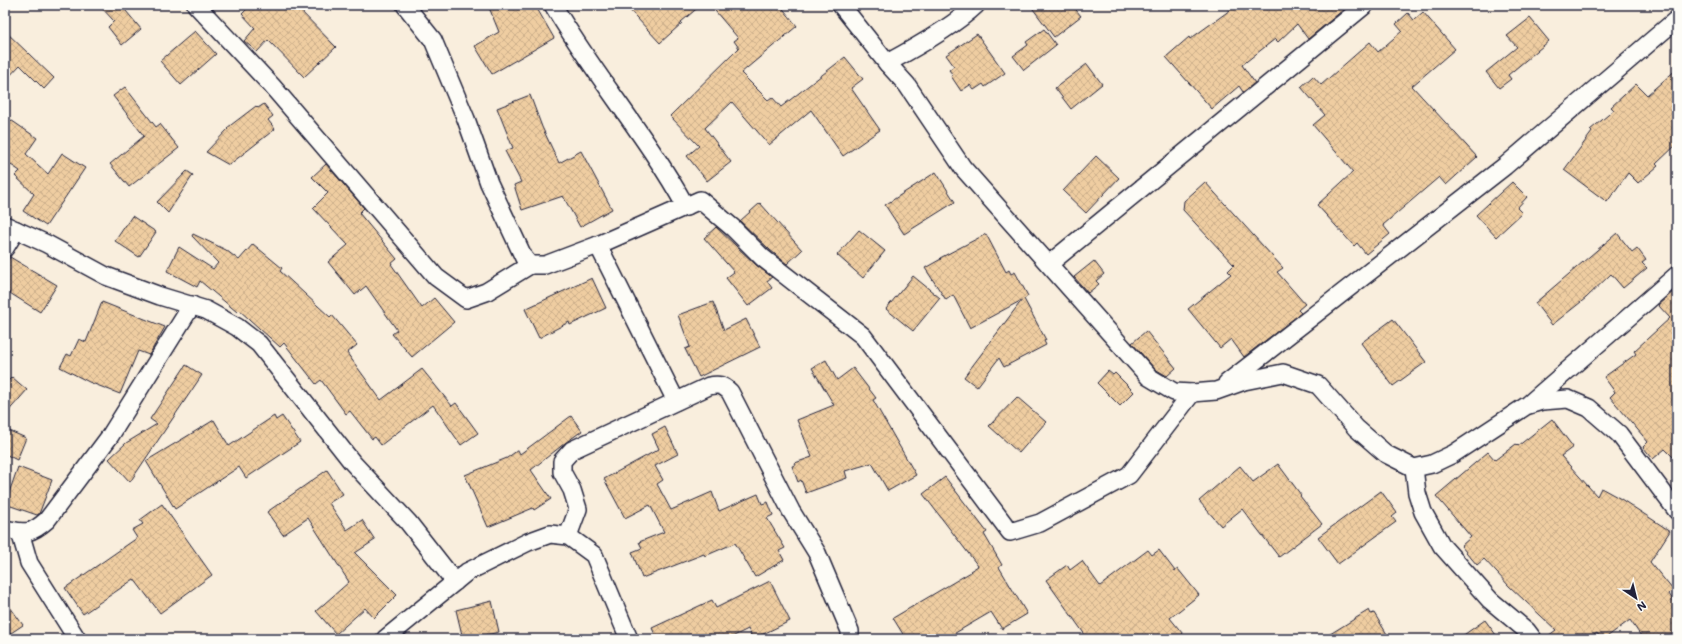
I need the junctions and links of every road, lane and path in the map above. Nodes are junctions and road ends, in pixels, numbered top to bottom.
1 (405, 5) edge
2 (553, 5) edge
3 (841, 5) edge
4 (976, 5) edge
5 (1365, 5) edge
6 (203, 8) edge
7 (1677, 19) edge
8 (887, 63) junction
9 (686, 207) junction
10 (11, 227) edge
11 (598, 245) junction
12 (5, 248) edge
13 (1049, 264) junction
14 (530, 265) junction
15 (1677, 275) edge
16 (192, 305) junction
17 (1277, 344) junction
18 (1283, 373) junction
19 (1216, 391) junction
20 (1192, 393) junction
21 (676, 401) junction
22 (1526, 406) junction
23 (1414, 468) junction
24 (1677, 511) edge
25 (13, 531) edge
26 (568, 536) junction
27 (455, 582) junction
28 (77, 639) edge
29 (385, 639) edge
30 (630, 639) edge
31 (850, 639) edge
32 (1533, 639) edge

1 - 14 street
2 - 9 street
3 - 8 street
4 - 8 street
5 - 13 street
6 - 14 street
7 - 17 street
8 - 13 street
9 - 11 street
9 - 20 street
10 - 12 street
10 - 16 street
11 - 14 street
11 - 21 street
13 - 20 street
15 - 22 street
16 - 25 street
16 - 27 street
17 - 18 street
17 - 19 street
18 - 19 street
18 - 23 street
19 - 20 street
21 - 26 street
21 - 31 street
22 - 23 street
22 - 24 street
23 - 32 street
25 - 28 street
26 - 27 street
26 - 30 street
27 - 29 street

